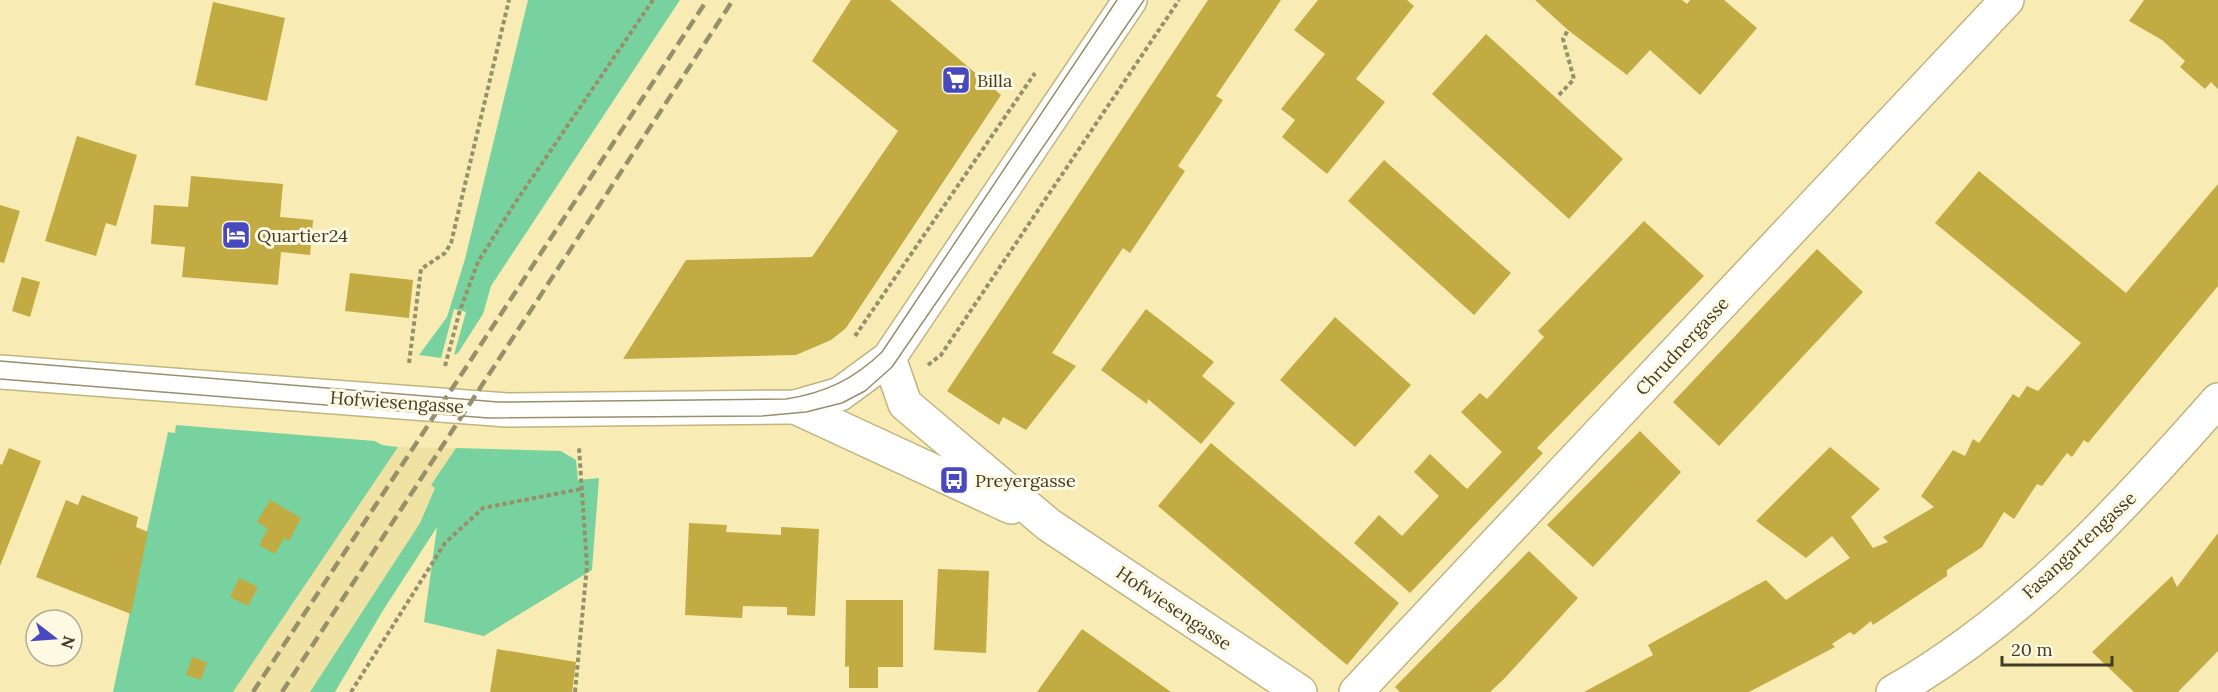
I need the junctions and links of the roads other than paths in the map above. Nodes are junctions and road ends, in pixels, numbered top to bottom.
1 (1130, 0) edge
2 (2007, 0) edge
3 (889, 358) junction
4 (0, 372) edge
5 (2218, 400) edge
6 (795, 407) junction
7 (1049, 525) junction
8 (1300, 692) edge
9 (1356, 692) edge
10 (1893, 692) edge

1 - 3 main road
2 - 9 main road, Chrudnergasse
3 - 6 main road, Hofwiesengasse
3 - 7 main road, Hofwiesengasse
4 - 6 main road, Hofwiesengasse
5 - 10 main road, Fasangartengasse
6 - 7 main road, Hofwiesengasse
7 - 8 main road, Hofwiesengasse

